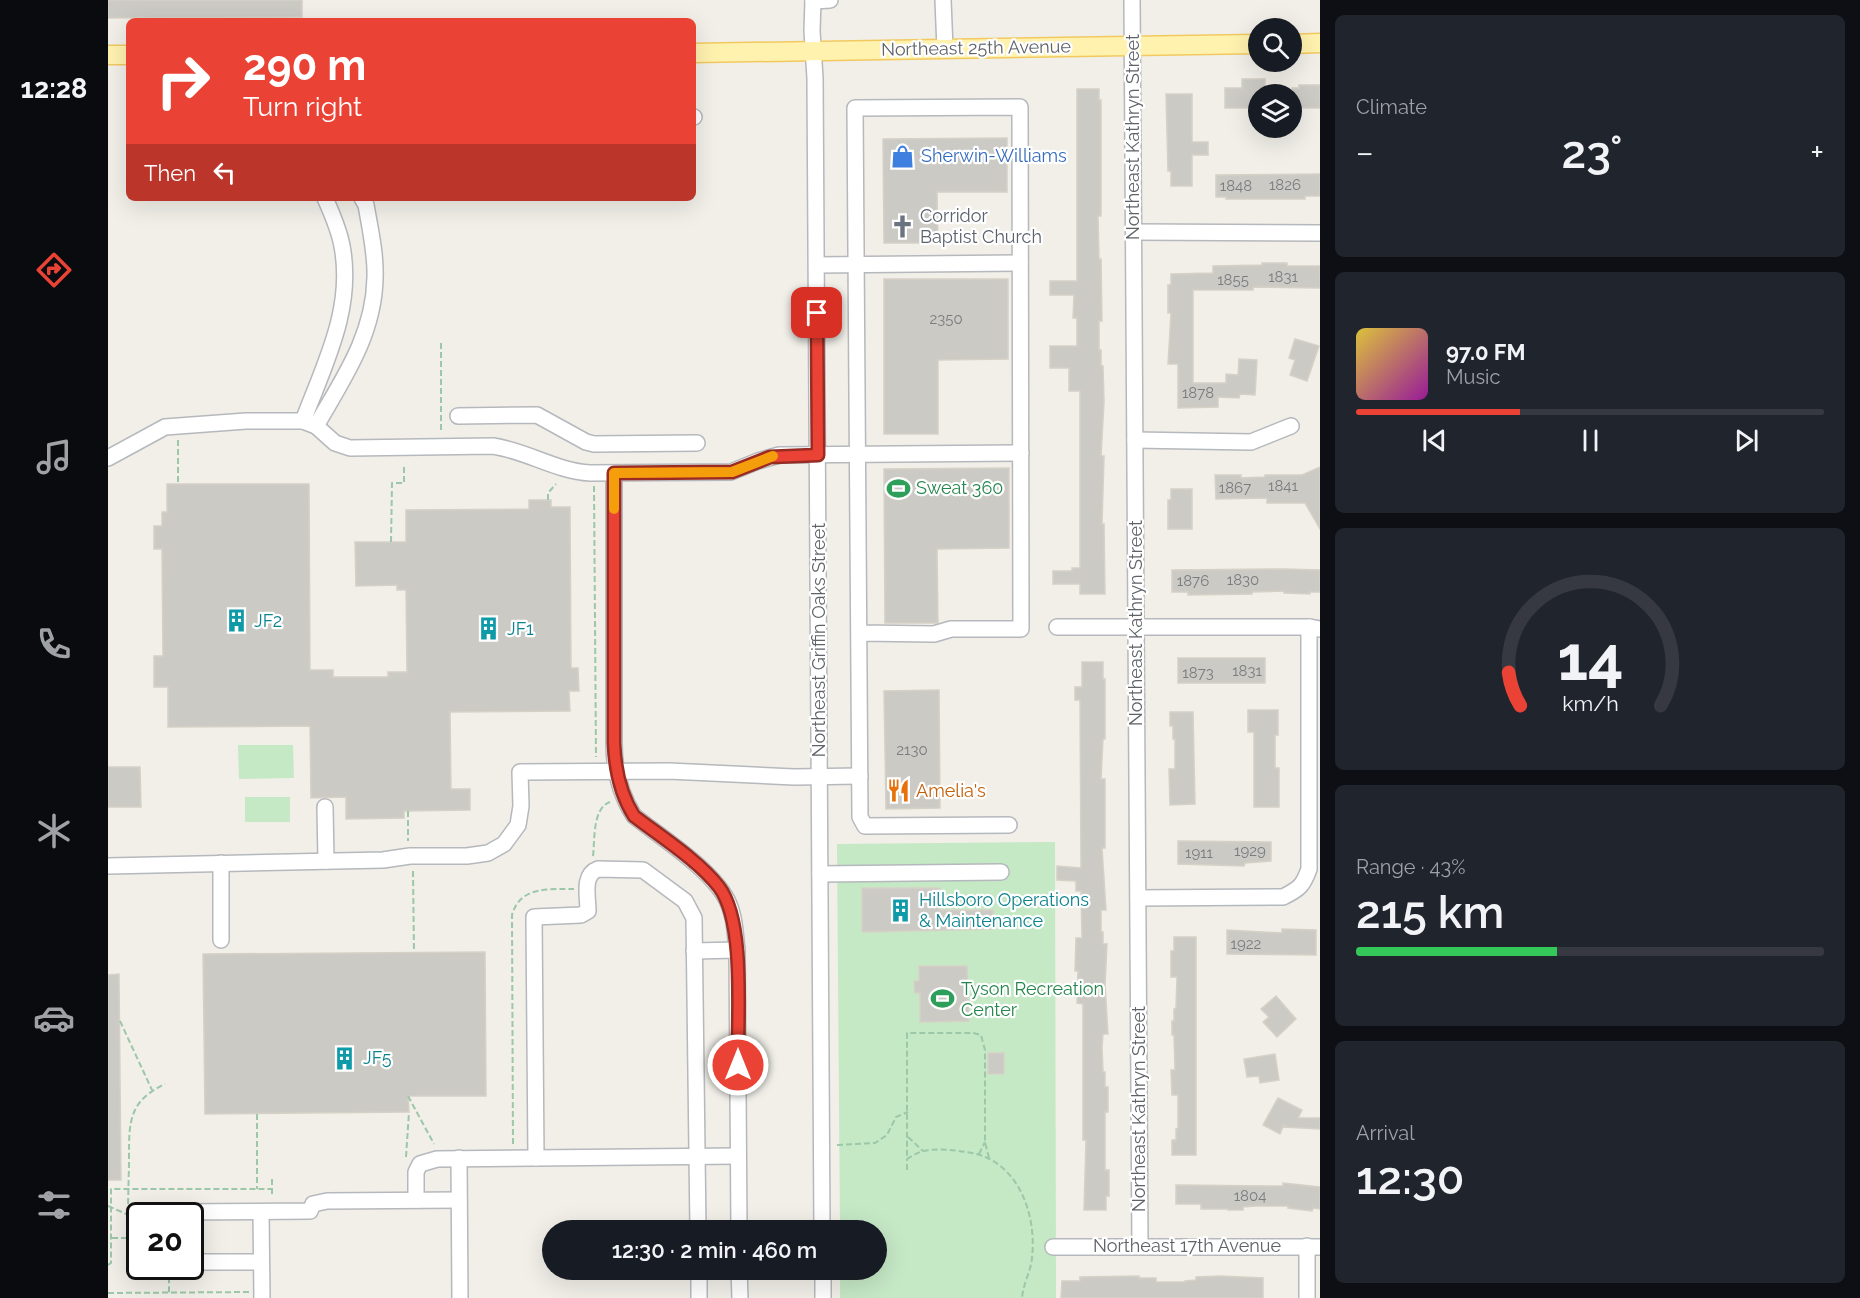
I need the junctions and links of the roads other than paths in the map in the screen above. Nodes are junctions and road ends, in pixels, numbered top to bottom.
1 (813, 0) edge
2 (830, 0) edge
3 (943, 0) edge
4 (1132, 0) edge
5 (1320, 43) edge
6 (1248, 44) edge
7 (1302, 44) edge
8 (1133, 45) junction
9 (945, 49) junction
10 (813, 51) junction
11 (696, 53) edge
12 (108, 55) edge
13 (126, 55) edge
14 (326, 201) edge
15 (364, 201) edge
16 (1134, 232) junction
17 (1320, 233) edge
18 (1020, 263) junction
19 (817, 265) junction
20 (857, 265) junction
21 (458, 416) dead end
22 (309, 424) junction
23 (1292, 426) dead end
24 (1135, 440) junction
25 (697, 443) dead end
26 (858, 453) junction
27 (1021, 453) junction
28 (818, 455) junction
29 (108, 458) edge
30 (614, 473) junction
31 (1057, 627) dead end
32 (1136, 627) junction
33 (1314, 628) edge
34 (859, 633) junction
35 (617, 771) junction
36 (860, 776) junction
37 (819, 777) junction
38 (326, 807) dead end
39 (1009, 825) dead end
40 (326, 861) junction
41 (221, 863) junction
42 (108, 866) edge
43 (1001, 872) dead end
44 (820, 874) junction
45 (1138, 898) junction
46 (221, 940) dead end
47 (737, 950) junction
48 (694, 951) junction
49 (697, 1156) junction
50 (738, 1156) junction
51 (459, 1158) junction
52 (536, 1158) junction
53 (416, 1200) junction
54 (459, 1200) junction
55 (266, 1208) junction
56 (204, 1211) edge
57 (698, 1220) edge
58 (739, 1220) edge
59 (822, 1220) edge
60 (1140, 1246) junction
61 (1314, 1246) edge
62 (1053, 1247) dead end
63 (204, 1262) edge
64 (261, 1262) junction
65 (699, 1280) edge
66 (739, 1280) edge
67 (823, 1280) edge
68 (262, 1298) edge
69 (460, 1298) edge
70 (699, 1298) edge
71 (740, 1298) edge
72 (823, 1298) edge
73 (1307, 1298) edge

1 - 2 street
1 - 10 street, Northeast Griffin Oaks Street
3 - 9 street
4 - 8 street, Northeast Kathryn Street
5 - 7 main road
6 - 8 main road, Northeast 25th Avenue
8 - 9 main road, Northeast 25th Avenue
8 - 16 street, Northeast Kathryn Street
9 - 10 main road, Northeast 25th Avenue
10 - 11 main road, Northeast 25th Avenue
10 - 19 street, Northeast Griffin Oaks Street
12 - 13 main road
14 - 22 street
15 - 22 street
16 - 17 street
16 - 24 street, Northeast Kathryn Street
18 - 20 street
18 - 20 street
18 - 27 street
19 - 20 street
19 - 28 street, Northeast Griffin Oaks Street
20 - 26 street
21 - 25 street
22 - 29 street
22 - 30 street
23 - 24 street
24 - 32 street, Northeast Kathryn Street
26 - 27 street
26 - 28 street
26 - 34 street
27 - 34 street
28 - 30 street
28 - 37 street, Northeast Griffin Oaks Street
30 - 35 street
31 - 32 street
32 - 33 street
32 - 45 street, Northeast Kathryn Street
33 - 45 street
34 - 36 street
35 - 37 street
35 - 40 street
35 - 47 street
36 - 37 street
36 - 39 street
37 - 44 street, Northeast Griffin Oaks Street
38 - 40 street
40 - 41 street
41 - 42 street
41 - 46 street
43 - 44 street
44 - 59 street, Northeast Griffin Oaks Street
45 - 60 street, Northeast Kathryn Street
47 - 48 street
47 - 50 street
48 - 49 street
48 - 52 street
49 - 50 street
49 - 52 street
49 - 57 street
50 - 58 street
51 - 52 street
51 - 53 street
51 - 54 street
53 - 54 street
53 - 55 street
54 - 69 street
55 - 56 street
55 - 64 street
60 - 61 street, Northeast 17th Avenue
60 - 62 street, Northeast 17th Avenue
61 - 73 street
63 - 64 street
64 - 68 street
65 - 70 street
66 - 71 street
67 - 72 street

